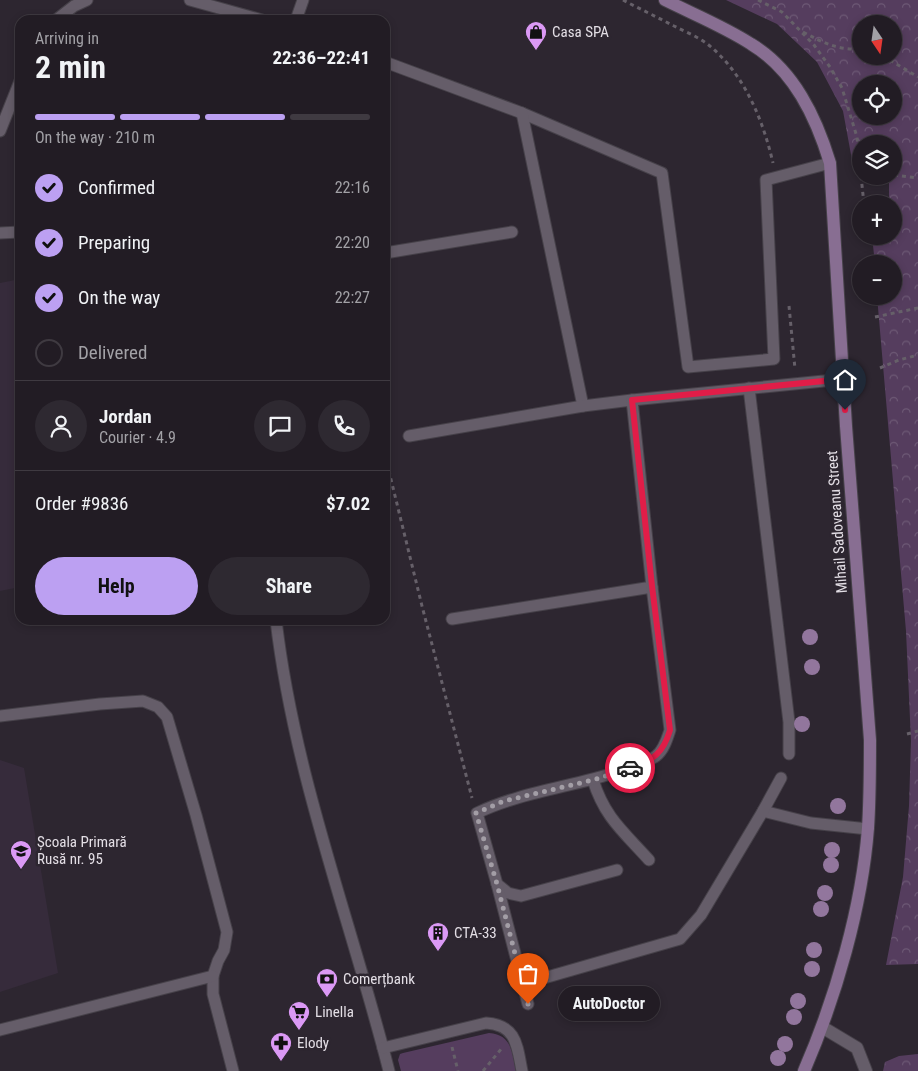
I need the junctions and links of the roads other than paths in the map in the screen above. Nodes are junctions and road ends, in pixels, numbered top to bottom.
1 (87, 0) edge
2 (190, 0) edge
3 (303, 0) edge
4 (665, 0) edge
5 (62, 15) edge
6 (244, 15) edge
7 (298, 15) edge
8 (390, 64) edge
9 (15, 94) edge
10 (522, 113) junction
11 (0, 131) edge
12 (830, 163) junction
13 (15, 232) edge
14 (512, 232) dead end
15 (0, 233) edge
16 (390, 252) edge
17 (844, 379) junction
18 (749, 388) junction
19 (632, 400) junction
20 (582, 406) junction
21 (409, 436) dead end
22 (652, 586) junction
23 (452, 619) dead end
24 (277, 625) edge
25 (0, 716) edge
26 (789, 754) dead end
27 (781, 778) dead end
28 (593, 780) junction
29 (763, 811) junction
30 (868, 830) junction
31 (649, 860) dead end
32 (617, 870) dead end
33 (497, 884) junction
34 (213, 976) junction
35 (523, 984) junction
36 (528, 1004) dead end
37 (822, 1027) junction
38 (0, 1030) edge
39 (383, 1048) junction
40 (233, 1071) edge
41 (389, 1071) edge
42 (522, 1071) edge
43 (804, 1071) edge
44 (866, 1071) edge

1 - 5 lane
2 - 6 lane
3 - 7 lane
4 - 12 main road, Mihail Sadoveanu Street
8 - 10 lane
9 - 11 lane
10 - 12 lane
10 - 20 lane
12 - 17 main road, Mihail Sadoveanu Street
13 - 15 lane
14 - 16 lane
17 - 18 lane
17 - 30 main road, Mihail Sadoveanu Street
18 - 19 lane
18 - 26 lane
19 - 20 lane
19 - 22 lane
20 - 21 lane
22 - 23 lane
22 - 28 lane
24 - 39 lane
25 - 34 lane
27 - 29 lane
28 - 31 lane
28 - 33 lane
29 - 30 lane
29 - 35 lane
30 - 37 main road, Mihail Sadoveanu Street
32 - 33 lane
33 - 35 lane
34 - 38 lane
34 - 40 lane
35 - 36 lane
37 - 43 main road, Mihail Sadoveanu Street
37 - 44 street
39 - 41 lane
39 - 42 lane

